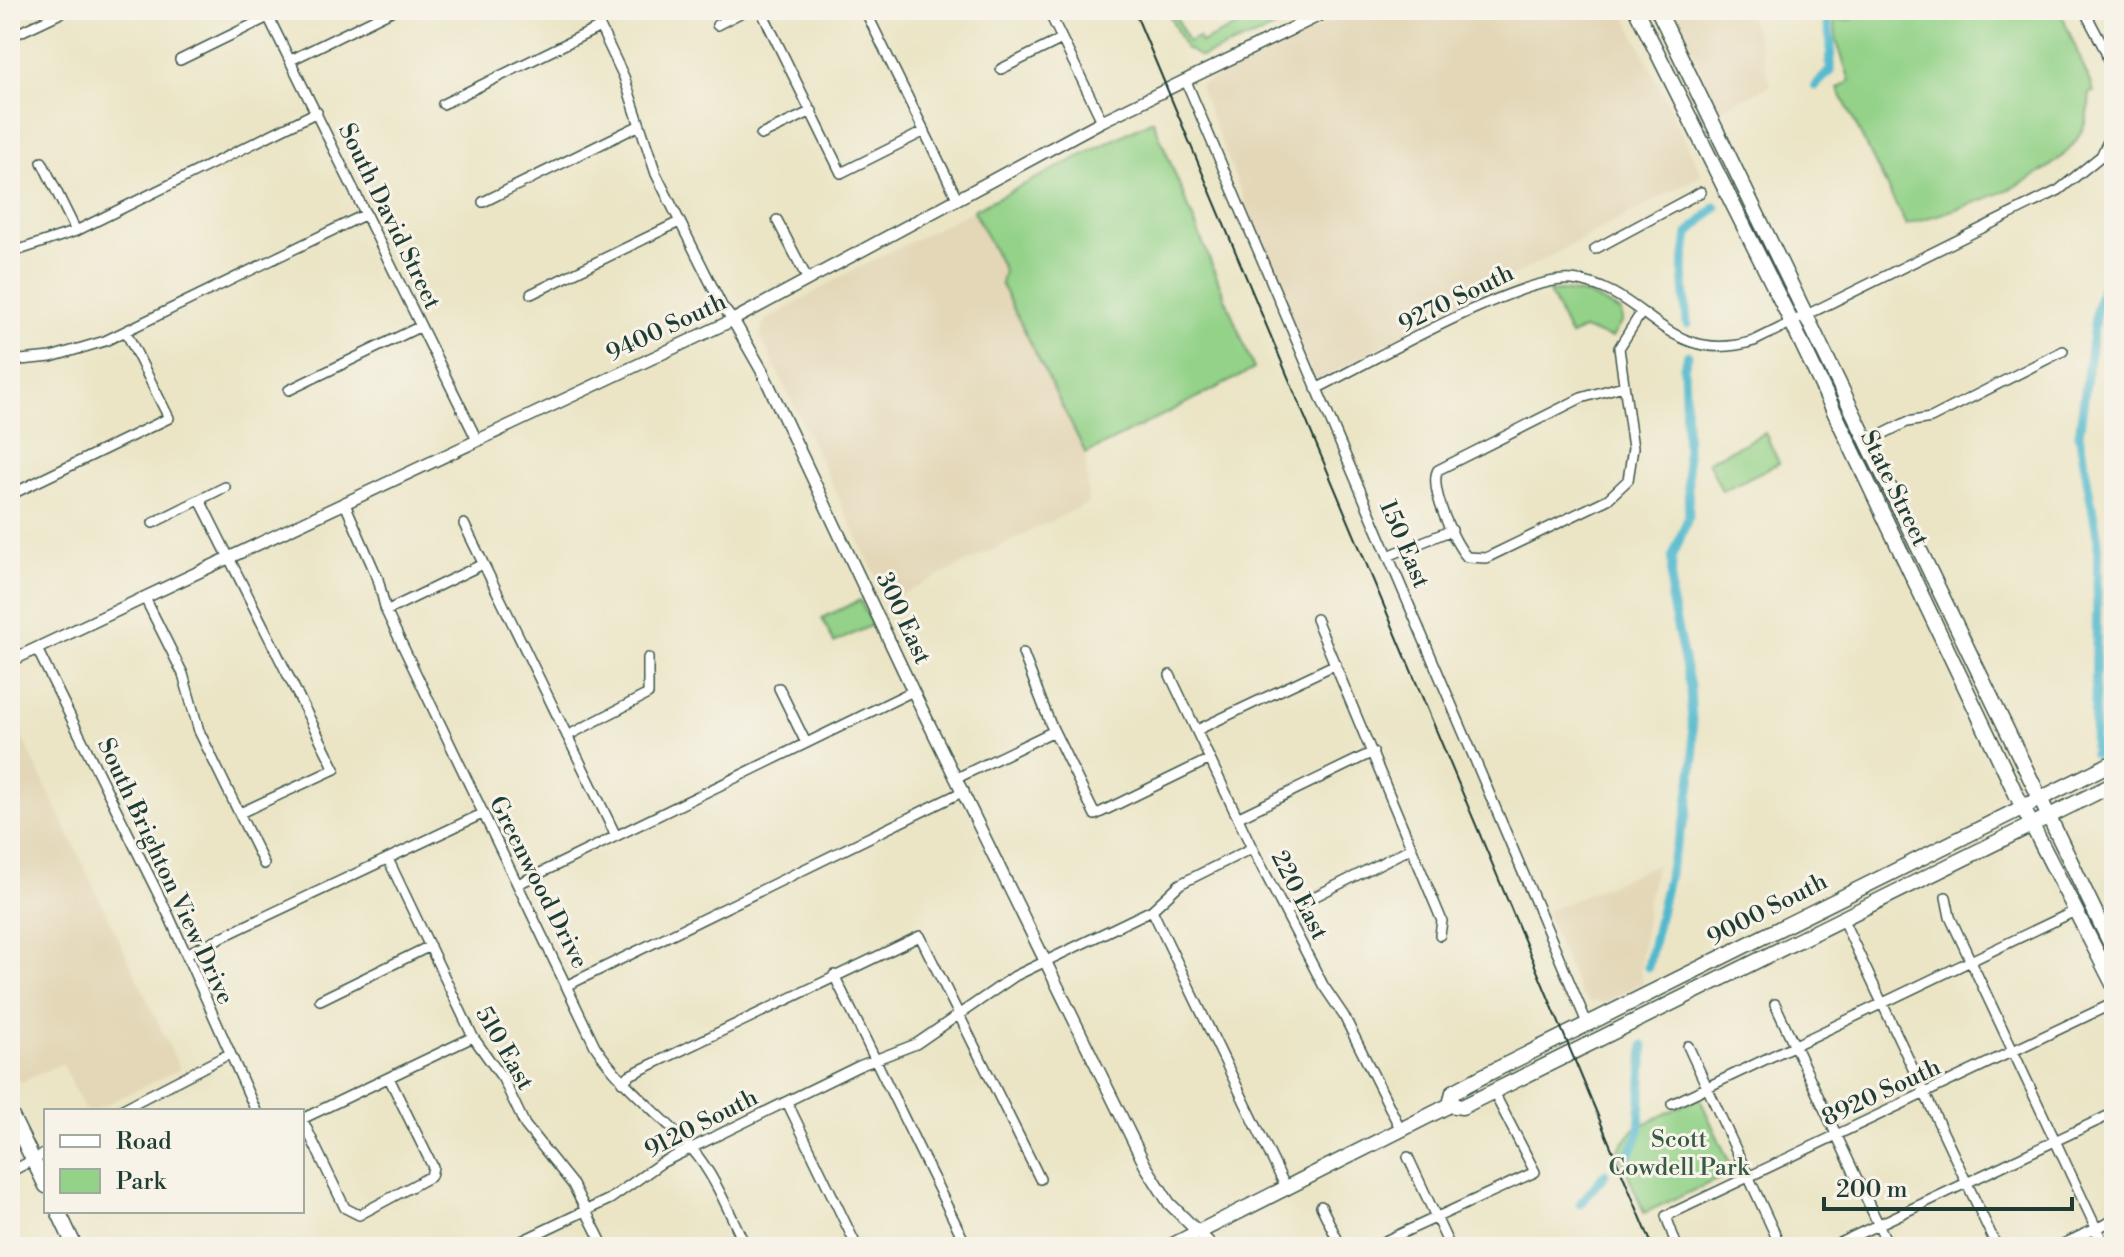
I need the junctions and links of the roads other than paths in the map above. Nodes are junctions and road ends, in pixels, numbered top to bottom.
1 (67, 10) edge
2 (393, 10) edge
3 (592, 10) edge
4 (746, 10) edge
5 (761, 10) edge
6 (865, 10) edge
7 (1048, 10) edge
8 (1330, 10) edge
9 (1636, 10) edge
10 (1658, 10) edge
11 (2084, 10) edge
12 (267, 14) edge
13 (376, 14) edge
14 (717, 25) dead end
15 (600, 27) junction
16 (10, 37) edge
17 (1062, 39) junction
18 (180, 60) dead end
19 (291, 60) junction
20 (1001, 69) dead end
21 (2114, 79) edge
22 (1186, 81) junction
23 (443, 104) dead end
24 (812, 111) junction
25 (317, 112) junction
26 (1102, 121) junction
27 (640, 125) junction
28 (2114, 129) edge
29 (925, 131) junction
30 (761, 135) dead end
31 (42, 162) dead end
32 (1701, 192) dead end
33 (957, 198) junction
34 (483, 202) dead end
35 (366, 214) junction
36 (777, 220) dead end
37 (679, 222) junction
38 (76, 231) junction
39 (1595, 249) dead end
40 (10, 253) edge
41 (808, 280) junction
42 (531, 294) dead end
43 (1641, 313) junction
44 (1807, 317) junction
45 (733, 320) junction
46 (1793, 325) junction
47 (421, 326) junction
48 (126, 332) junction
49 (2063, 351) dead end
50 (10, 361) edge
51 (1623, 386) junction
52 (1316, 389) junction
53 (289, 390) dead end
54 (477, 440) junction
55 (1867, 442) junction
56 (225, 487) dead end
57 (11, 492) edge
58 (200, 500) junction
59 (345, 504) junction
60 (153, 523) dead end
61 (464, 524) dead end
62 (1452, 530) junction
63 (1388, 556) junction
64 (232, 558) junction
65 (483, 564) junction
66 (146, 600) junction
67 (386, 611) junction
68 (1316, 619) dead end
69 (37, 649) junction
70 (1023, 653) dead end
71 (648, 658) dead end
72 (10, 661) edge
73 (1336, 664) junction
74 (1170, 675) dead end
75 (779, 688) dead end
76 (913, 691) junction
77 (1197, 730) junction
78 (1054, 731) junction
79 (567, 736) junction
80 (806, 743) junction
81 (1373, 752) junction
82 (1210, 759) junction
83 (2114, 762) edge
84 (957, 778) junction
85 (2114, 784) edge
86 (964, 791) junction
87 (2041, 798) junction
88 (2022, 807) junction
89 (240, 813) junction
90 (482, 814) junction
91 (2049, 815) junction
92 (1239, 817) junction
93 (2030, 823) junction
94 (616, 836) junction
95 (1252, 848) junction
96 (1411, 848) junction
97 (388, 859) junction
98 (264, 864) dead end
99 (518, 884) junction
100 (1946, 897) dead end
101 (1152, 910) junction
102 (1286, 911) junction
103 (2073, 912) junction
104 (1798, 918) junction
105 (1842, 918) junction
106 (1440, 935) dead end
107 (430, 946) junction
108 (2114, 951) edge
109 (186, 954) junction
110 (1046, 961) junction
111 (1971, 961) junction
112 (1732, 971) junction
113 (834, 975) junction
114 (568, 985) junction
115 (2114, 986) edge
116 (320, 1000) dead end
117 (2114, 1003) edge
118 (1775, 1004) dead end
119 (1883, 1004) junction
120 (960, 1015) junction
121 (1634, 1021) junction
122 (1587, 1023) junction
123 (473, 1037) junction
124 (1794, 1044) junction
125 (1688, 1046) dead end
126 (2013, 1051) junction
127 (229, 1054) junction
128 (875, 1060) junction
129 (389, 1078) junction
130 (622, 1082) junction
131 (1707, 1086) junction
132 (1493, 1091) junction
133 (1925, 1093) junction
134 (787, 1102) junction
135 (1672, 1104) dead end
136 (1450, 1105) junction
137 (123, 1109) edge
138 (255, 1109) edge
139 (10, 1113) edge
140 (2114, 1113) edge
141 (304, 1118) edge
142 (304, 1123) edge
143 (1401, 1130) junction
144 (1837, 1135) junction
145 (2055, 1141) junction
146 (692, 1149) junction
147 (40, 1157) edge
148 (1408, 1157) dead end
149 (10, 1172) edge
150 (1748, 1177) junction
151 (1040, 1179) dead end
152 (1967, 1183) junction
153 (1287, 1190) junction
154 (1321, 1206) dead end
155 (586, 1210) junction
156 (59, 1213) edge
157 (1436, 1218) junction
158 (2114, 1220) edge
159 (1879, 1225) junction
160 (2096, 1228) junction
161 (1198, 1233) junction
162 (75, 1247) edge
163 (509, 1247) edge
164 (604, 1247) edge
165 (746, 1247) edge
166 (857, 1247) edge
167 (967, 1247) edge
168 (1169, 1247) edge
169 (1213, 1247) edge
170 (1341, 1247) edge
171 (1372, 1247) edge
172 (1450, 1247) edge
173 (1677, 1247) edge
174 (1781, 1247) edge
175 (1831, 1247) edge
176 (1889, 1247) edge
177 (1997, 1247) edge
178 (2057, 1247) edge
179 (2105, 1247) edge

1 - 16 street
2 - 13 street
3 - 15 street, 300 East
4 - 14 street
5 - 24 street
6 - 29 street
7 - 17 street
8 - 22 street, 9400 South
9 - 46 main road, State Street
10 - 44 main road, State Street
11 - 21 street
12 - 18 street
12 - 19 street, South David Street
13 - 19 street
15 - 23 street
15 - 27 street, 300 East
17 - 20 street
17 - 26 street
19 - 25 street, South David Street
22 - 26 street, 9400 South
22 - 52 street, 150 East
24 - 29 street
24 - 30 street
25 - 35 street, South David Street
25 - 38 street
26 - 33 street, 9400 South
27 - 34 street
27 - 37 street, 300 East
28 - 44 street, 9270 South
29 - 33 street
31 - 38 street
32 - 39 street
33 - 41 street, 9400 South
35 - 47 street, South David Street
35 - 48 street
36 - 41 street
37 - 42 street
37 - 45 street, 300 East
38 - 40 street
41 - 45 street, 9400 South
43 - 46 street, 9270 South
43 - 51 street
43 - 52 street, 9270 South
44 - 46 street, 9270 South
44 - 55 main road, State Street
45 - 54 street, 9400 South
45 - 76 street, 300 East
46 - 88 main road, State Street
47 - 53 street
47 - 54 street, South David Street
48 - 50 street
48 - 57 street
49 - 55 street
51 - 62 street
51 - 62 street
52 - 63 street, 150 East
54 - 59 street, 9400 South
55 - 87 main road, State Street
56 - 58 street
58 - 60 street
58 - 64 street
59 - 64 street, 9400 South
59 - 67 street, Greenwood Drive
61 - 65 street
62 - 63 street
63 - 122 street, 150 East
64 - 66 street, 9400 South
64 - 89 street
65 - 67 street
65 - 79 street
66 - 69 street, 9400 South
66 - 89 street
67 - 90 street, Greenwood Drive
68 - 73 street
69 - 72 street, 9400 South
69 - 109 street, South Brighton View Drive
70 - 78 street
71 - 79 street
73 - 77 street
73 - 81 street
74 - 77 street, 220 East
75 - 80 street
76 - 80 street
76 - 84 street, 300 East
77 - 82 street, 220 East
78 - 82 street
78 - 84 street
79 - 94 street
80 - 94 street
81 - 92 street
81 - 96 street
82 - 92 street, 220 East
83 - 87 main road, 9000 South
84 - 86 street, 300 East
85 - 91 main road, 9000 South
86 - 110 street, 300 East
86 - 114 street
87 - 88 main road, 9000 South
87 - 91 main road, State Street
88 - 93 main road, State Street
88 - 104 main road, 9000 South
89 - 98 street
90 - 97 street
90 - 99 street, Greenwood Drive
91 - 93 main road, 9000 South
91 - 108 main road, State Street
92 - 95 street, 220 East
93 - 103 main road, State Street
93 - 105 main road, 9000 South
94 - 99 street
95 - 101 street, 9120 South
95 - 102 street, 220 East
96 - 102 street
96 - 106 street
97 - 107 street, 510 East
97 - 109 street
99 - 114 street, Greenwood Drive
100 - 111 street
101 - 110 street, 9120 South
101 - 153 street
102 - 143 street, 220 East
103 - 111 street
103 - 115 main road, State Street
104 - 112 main road
104 - 122 main road, 9000 South
105 - 112 main road, 9000 South
105 - 119 street
107 - 116 street
107 - 123 street, 510 East
109 - 127 street, South Brighton View Drive
110 - 120 street, 9120 South
110 - 161 street, 300 East
111 - 119 street
111 - 126 street
112 - 121 main road, 9000 South
113 - 120 street
113 - 128 street
113 - 130 street
114 - 130 street, Greenwood Drive
117 - 126 street, 8920 South
118 - 124 street
119 - 124 street
119 - 133 street
120 - 128 street, 9120 South
120 - 151 street
121 - 122 main road
121 - 132 main road, 9000 South
122 - 136 main road, 9000 South
123 - 129 street
123 - 155 street, 510 East
124 - 131 street
124 - 144 street
125 - 131 street
126 - 133 street, 8920 South
126 - 145 street
127 - 137 street
127 - 138 street, South Brighton View Drive
128 - 134 street, 9120 South
128 - 167 street
129 - 141 street
129 - 142 street
130 - 146 street, Greenwood Drive
131 - 135 street
131 - 150 street
132 - 136 main road, 9000 South
132 - 157 street
133 - 144 street, 8920 South
133 - 152 street
134 - 146 street, 9120 South
134 - 166 street
136 - 143 main road, 9000 South
139 - 147 main road
140 - 145 street
143 - 153 main road, 9000 South
144 - 150 street, 8920 South
144 - 159 street
145 - 152 street
145 - 160 street
146 - 155 street, 9120 South
146 - 165 street, Greenwood Drive
147 - 149 street
148 - 157 street
150 - 173 street, 8920 South
150 - 174 street
152 - 159 street
152 - 177 street
153 - 161 main road, 9000 South
154 - 170 street
155 - 163 street, 9120 South
155 - 164 street, 510 East
156 - 162 main road
157 - 171 street
157 - 172 street
158 - 160 street
159 - 175 street
159 - 176 street
160 - 178 street
160 - 179 street
161 - 168 main road, 9000 South
161 - 169 street, 300 East

